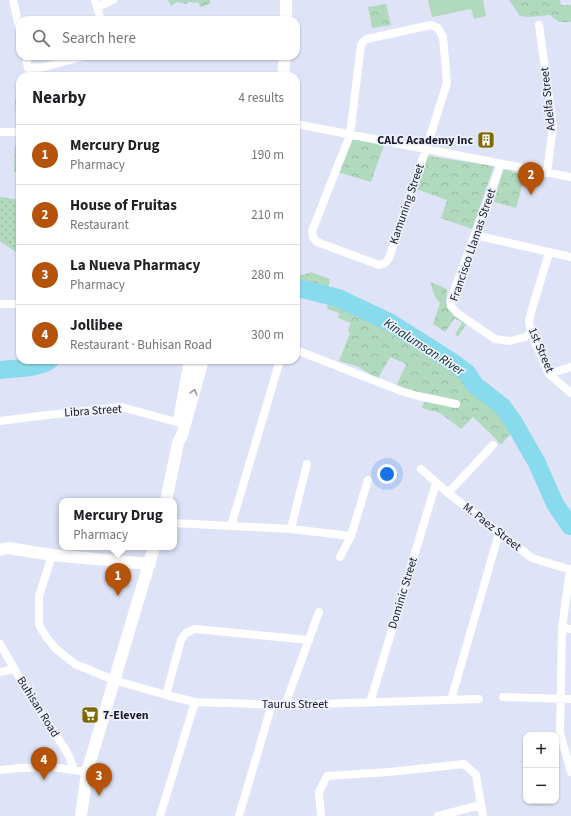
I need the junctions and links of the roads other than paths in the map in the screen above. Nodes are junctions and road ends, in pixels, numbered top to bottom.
1 (13, 0) edge
2 (113, 0) edge
3 (286, 0) edge
4 (96, 3) edge
5 (16, 16) edge
6 (101, 16) edge
7 (286, 16) edge
8 (539, 25) dead end
9 (27, 60) edge
10 (70, 60) edge
11 (285, 60) edge
12 (283, 72) edge
13 (300, 125) edge
14 (0, 132) edge
15 (16, 132) edge
16 (350, 135) junction
17 (426, 149) junction
18 (501, 164) junction
19 (547, 173) junction
20 (571, 177) edge
21 (475, 235) junction
22 (549, 253) junction
23 (571, 257) edge
24 (0, 304) edge
25 (16, 304) edge
26 (531, 333) junction
27 (300, 352) edge
28 (189, 364) edge
29 (202, 364) edge
30 (279, 364) edge
31 (571, 367) edge
32 (549, 374) junction
33 (571, 393) edge
34 (456, 404) dead end
35 (0, 422) edge
36 (181, 424) junction
37 (493, 445) dead end
38 (307, 464) dead end
39 (421, 469) dead end
40 (368, 480) dead end
41 (436, 483) junction
42 (448, 493) junction
43 (167, 498) edge
44 (177, 523) edge
45 (231, 526) junction
46 (291, 529) junction
47 (499, 533) junction
48 (351, 536) junction
49 (0, 550) edge
50 (153, 550) edge
51 (52, 554) junction
52 (340, 557) dead end
53 (150, 564) junction
54 (571, 570) edge
55 (319, 612) dead end
56 (562, 628) junction
57 (571, 629) edge
58 (309, 640) junction
59 (0, 644) edge
60 (14, 669) junction
61 (0, 672) edge
62 (114, 680) junction
63 (166, 695) junction
64 (504, 698) dead end
65 (479, 699) dead end
66 (560, 699) junction
67 (571, 699) edge
68 (451, 700) junction
69 (195, 702) junction
70 (370, 703) junction
71 (272, 704) junction
72 (285, 705) junction
73 (0, 770) edge
74 (74, 770) junction
75 (87, 772) junction
76 (571, 772) edge
77 (481, 805) junction
78 (81, 816) edge
79 (160, 816) edge
80 (239, 816) edge
81 (321, 816) edge
82 (438, 816) edge
83 (483, 816) edge

1 - 5 street
2 - 4 street
3 - 7 main road
4 - 6 street
8 - 19 street, Adelfa Street
9 - 10 street
11 - 12 main road
13 - 16 street
14 - 15 street
16 - 17 street
16 - 17 street, Kamuning Street
16 - 17 street, Kamuning Street
17 - 18 street
18 - 19 street
18 - 21 street, Francisco Llamas Street
19 - 20 street
21 - 22 street
21 - 26 street, Francisco Llamas Street
22 - 23 street
22 - 26 street, 1st Street
24 - 25 street
26 - 32 street, 1st Street
27 - 34 street
28 - 36 main road
36 -> 29 main road
30 - 45 street
31 - 32 street
32 - 33 street, 1st Street
35 - 36 street, Libra Street
36 - 43 main road
37 - 42 street
38 - 46 street
39 - 41 street, M. Paez Street
40 - 48 street
41 - 42 street, M. Paez Street
41 - 70 street, Dominic Street
42 - 47 street, M. Paez Street
44 - 45 street
45 - 46 street
46 - 48 street
47 - 54 street, M. Paez Street
47 - 68 street
48 - 52 street
49 - 51 main road
50 - 53 main road
51 - 53 main road
51 - 62 street, Taurus Street
53 - 62 main road
54 - 56 street
55 - 58 street
56 - 57 street
56 - 66 street
58 - 63 street
58 - 72 street
59 - 60 street, Buhisan Road
60 - 61 street
60 - 74 street, Buhisan Road
62 - 63 street, Taurus Street
62 - 75 main road
63 - 69 street, Taurus Street
64 - 66 street
65 - 68 street, Taurus Street
66 - 67 street
66 - 76 street
68 - 70 street, Taurus Street
69 - 71 street, Taurus Street
69 - 79 street
70 - 72 street, Taurus Street
71 - 72 street, Taurus Street
71 - 80 street
73 - 74 street
74 - 75 street
75 - 78 main road
77 - 81 street
77 - 82 street
77 - 83 street

